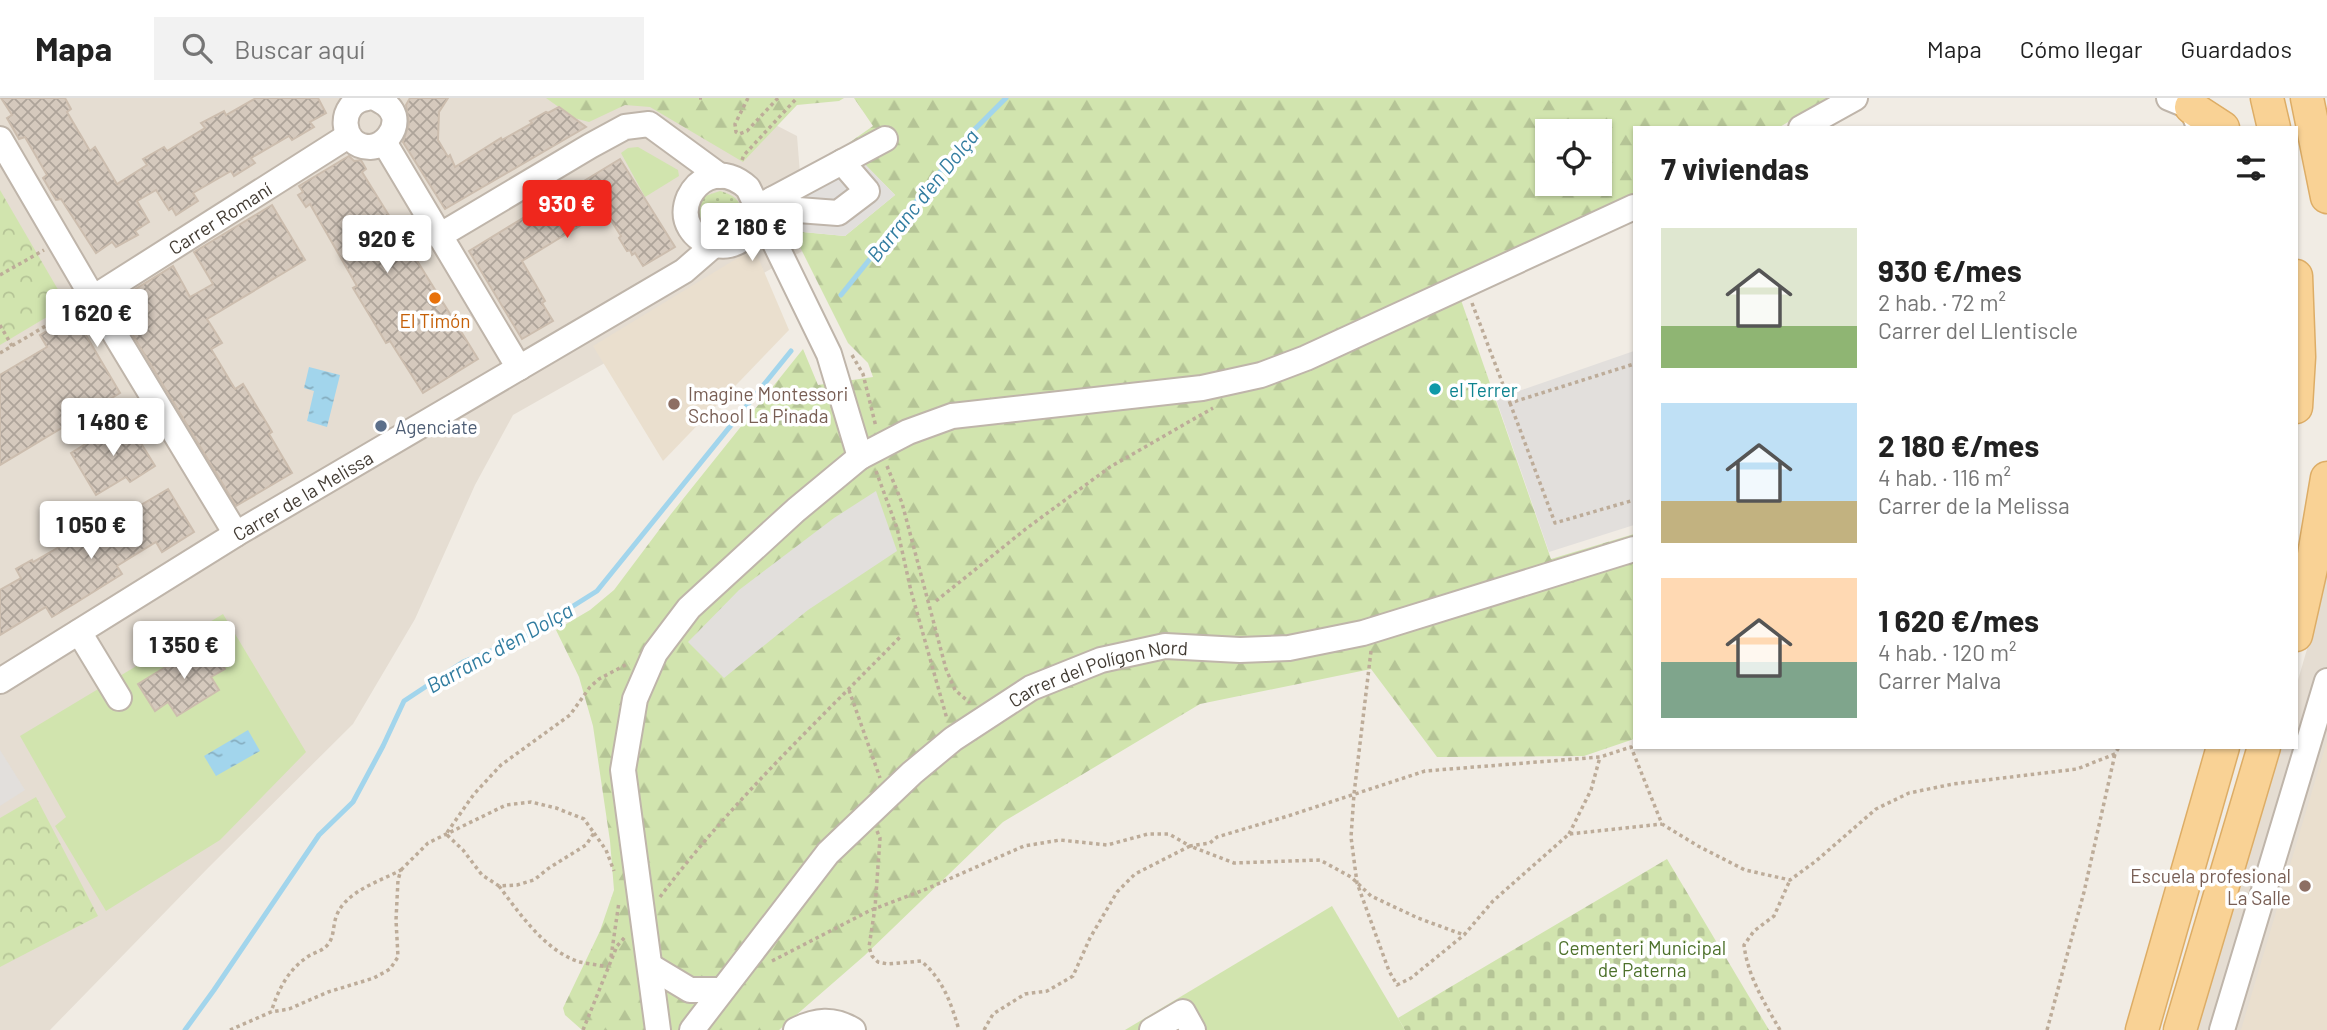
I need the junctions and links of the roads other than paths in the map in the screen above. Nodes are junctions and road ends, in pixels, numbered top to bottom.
1 (1855, 98) edge
2 (2223, 98) edge
3 (2267, 98) edge
4 (2307, 98) edge
5 (372, 99) edge
6 (2187, 111) edge
7 (1829, 121) edge
8 (1809, 126) edge
9 (2220, 126) edge
10 (2274, 126) edge
11 (348, 136) junction
12 (0, 139) edge
13 (885, 139) dead end
14 (384, 142) junction
15 (842, 162) junction
16 (730, 172) junction
17 (2327, 197) edge
18 (764, 203) junction
19 (1633, 207) edge
20 (747, 234) junction
21 (439, 236) junction
22 (714, 246) junction
23 (780, 253) junction
24 (93, 298) junction
25 (2298, 330) edge
26 (519, 368) junction
27 (2298, 374) edge
28 (870, 452) junction
29 (2327, 478) edge
30 (236, 534) junction
31 (1633, 549) edge
32 (2298, 626) edge
33 (79, 632) junction
34 (0, 681) edge
35 (2327, 681) edge
36 (119, 698) dead end
37 (2222, 749) edge
38 (2263, 749) edge
39 (650, 966) junction
40 (722, 990) junction
41 (658, 1030) edge
42 (692, 1030) edge
43 (796, 1030) edge
44 (853, 1030) edge
45 (1152, 1030) edge
46 (1194, 1030) edge
47 (2142, 1030) edge
48 (2180, 1030) edge
49 (2222, 1030) edge

1 - 7 street
2 - 6 main road
3 - 10 main road
4 - 17 main road
5 - 11 street
5 - 14 street
6 - 9 main road
7 - 8 street
11 - 14 street
11 - 24 street, Carrer Romaní
12 - 24 street
13 - 15 street
14 - 21 street
15 - 18 street
15 - 18 street
16 - 18 street
16 - 21 street
16 - 22 street
18 - 20 street
18 - 23 street
19 - 28 street
20 - 22 street
20 - 23 street
21 - 26 street
22 - 26 street, Carrer de la Melissa
23 - 28 street
24 - 30 street
25 - 27 main road
26 - 30 street, Carrer de la Melissa
28 - 39 street
29 - 32 main road
30 - 33 street, Carrer de la Melissa
31 - 40 street, Carrer del Polígon Nord
33 - 34 street, Carrer de la Melissa
33 - 36 street
35 - 49 street
37 - 47 main road
38 - 48 main road
39 - 40 street
39 - 41 street
40 - 42 street, Carrer del Polígon Nord
43 - 44 street
45 - 46 street

